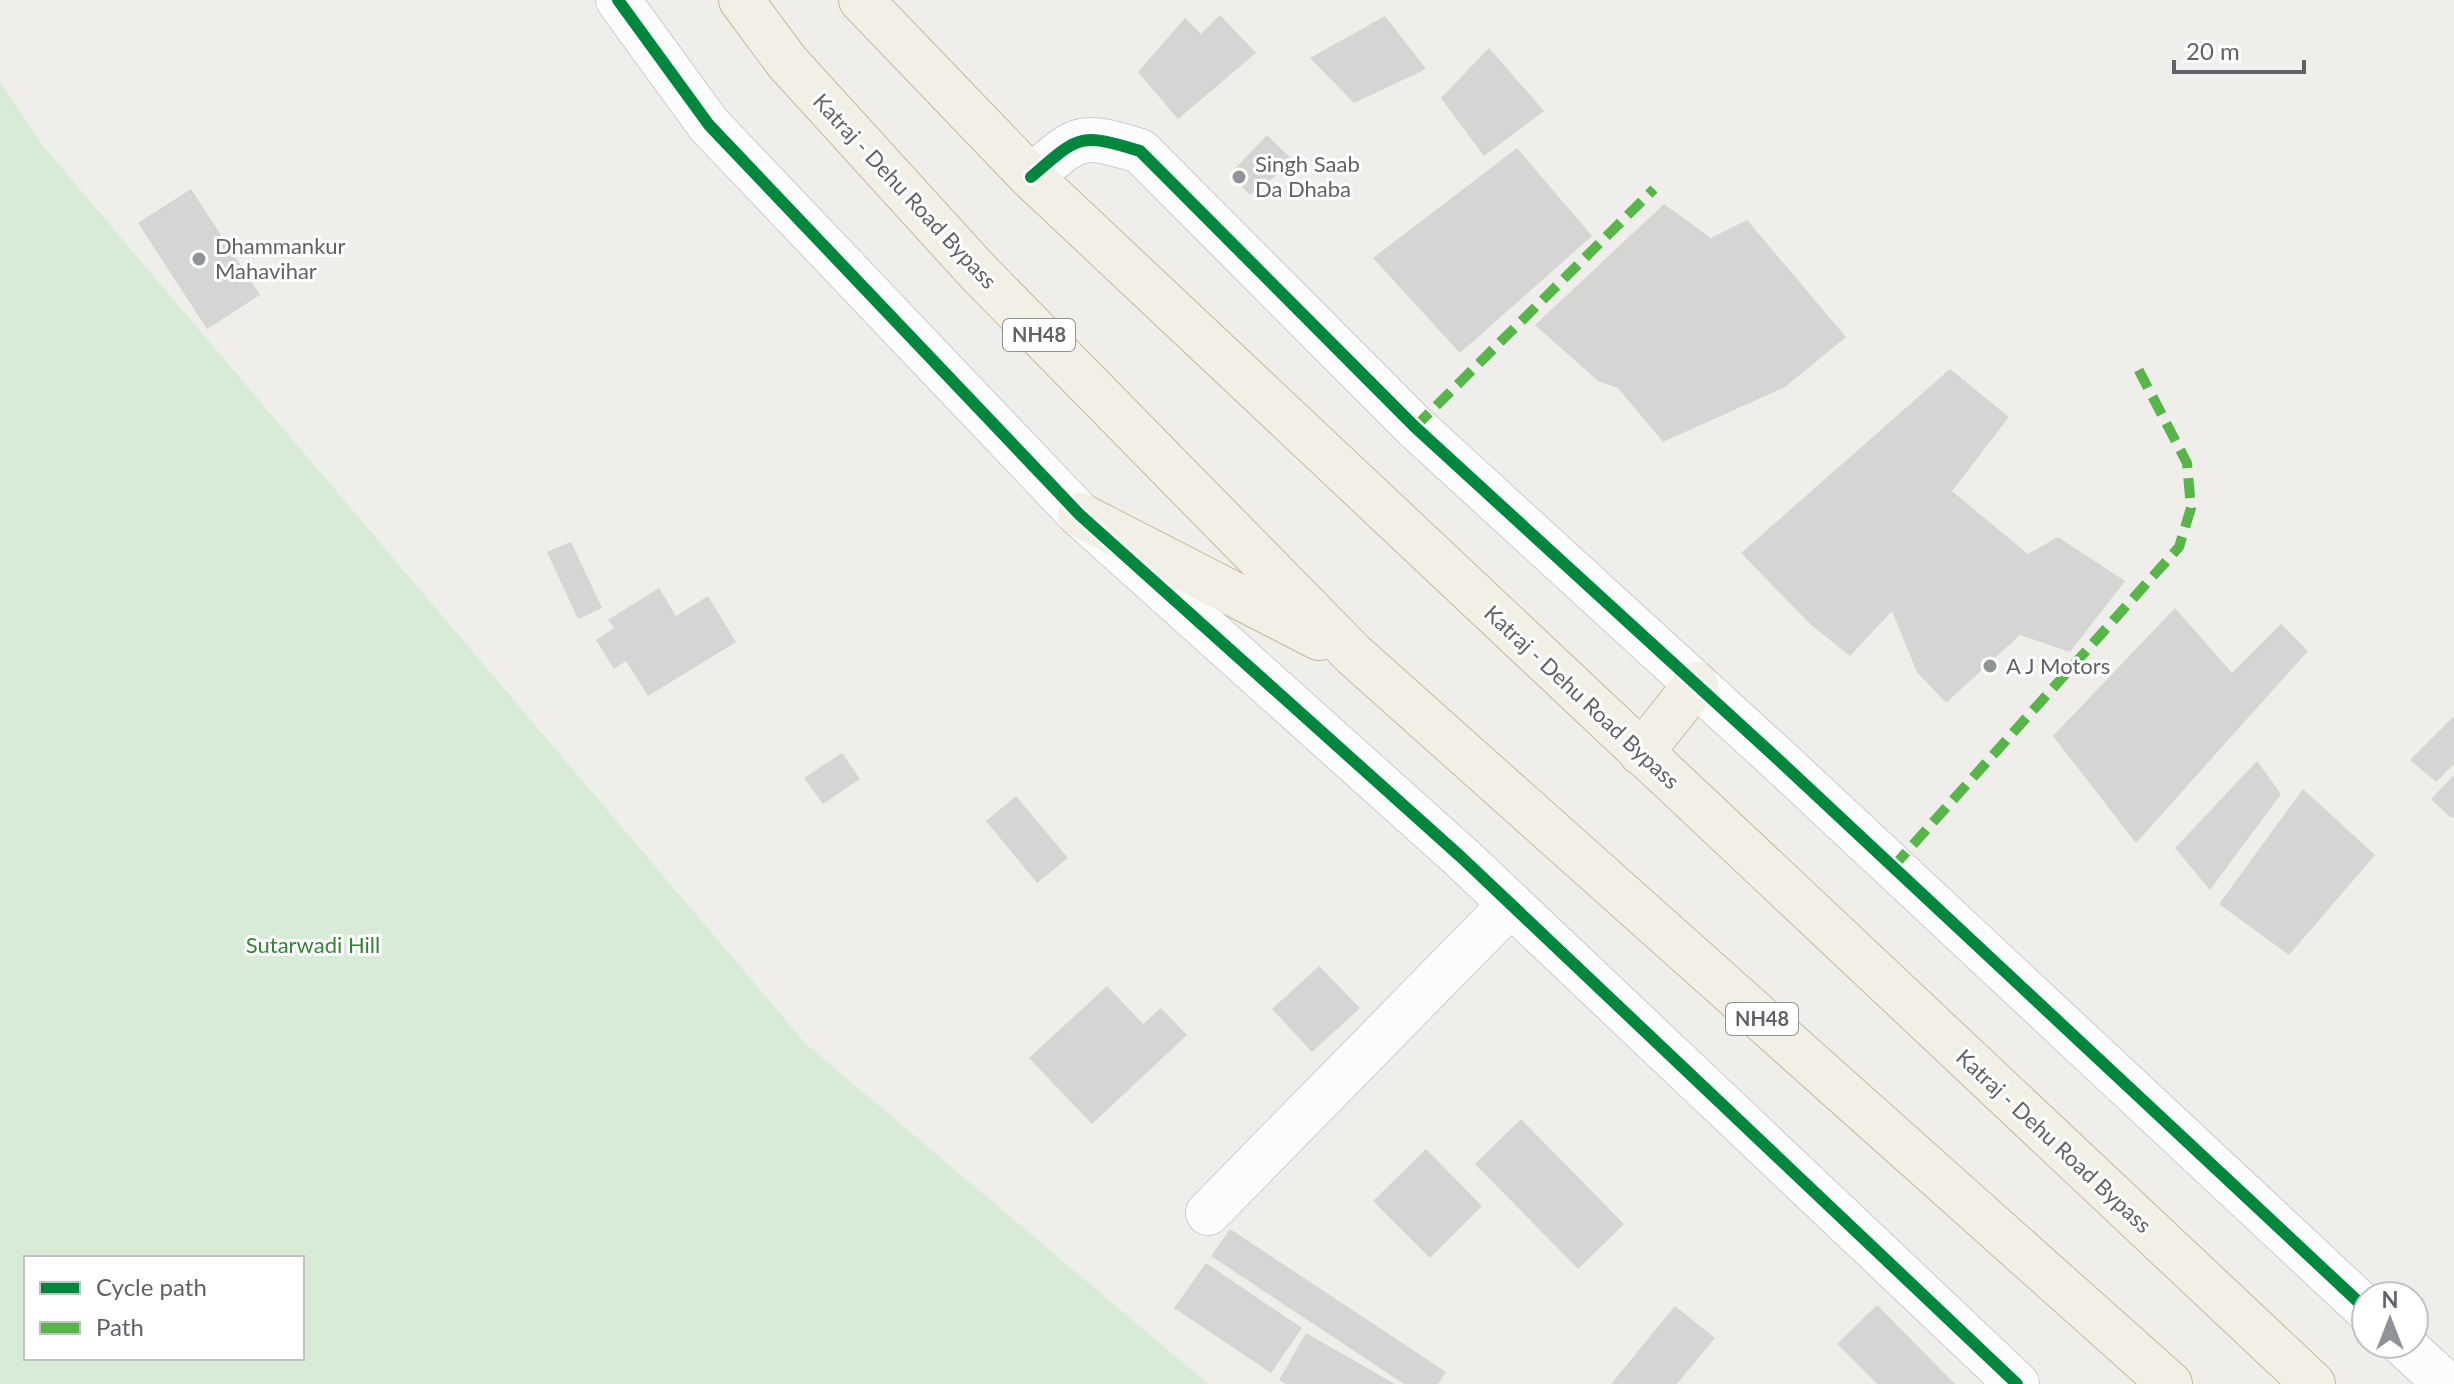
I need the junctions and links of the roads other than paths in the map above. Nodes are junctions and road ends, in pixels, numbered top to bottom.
1 (618, 0) edge
2 (741, 0) edge
3 (861, 0) edge
4 (1031, 177) junction
5 (1080, 515) junction
6 (1354, 655) junction
7 (1696, 684) junction
8 (1641, 753) junction
9 (1511, 904) junction
10 (1208, 1213) dead end
11 (2350, 1294) edge
12 (2420, 1360) edge
13 (2017, 1384) edge
14 (2170, 1384) edge
15 (2313, 1384) edge
16 (2446, 1384) edge

1 - 5 street
2 - 6 highway, Katraj - Dehu Road Bypass / NH48
3 - 4 highway, Katraj - Dehu Road Bypass
4 - 7 street
4 - 8 highway, Katraj - Dehu Road Bypass
5 - 6 highway
5 - 9 street
6 - 14 highway, Katraj - Dehu Road Bypass / NH48
7 - 8 highway
7 - 11 street
8 - 15 highway, Katraj - Dehu Road Bypass
9 - 10 street
9 - 13 street
12 - 16 street

